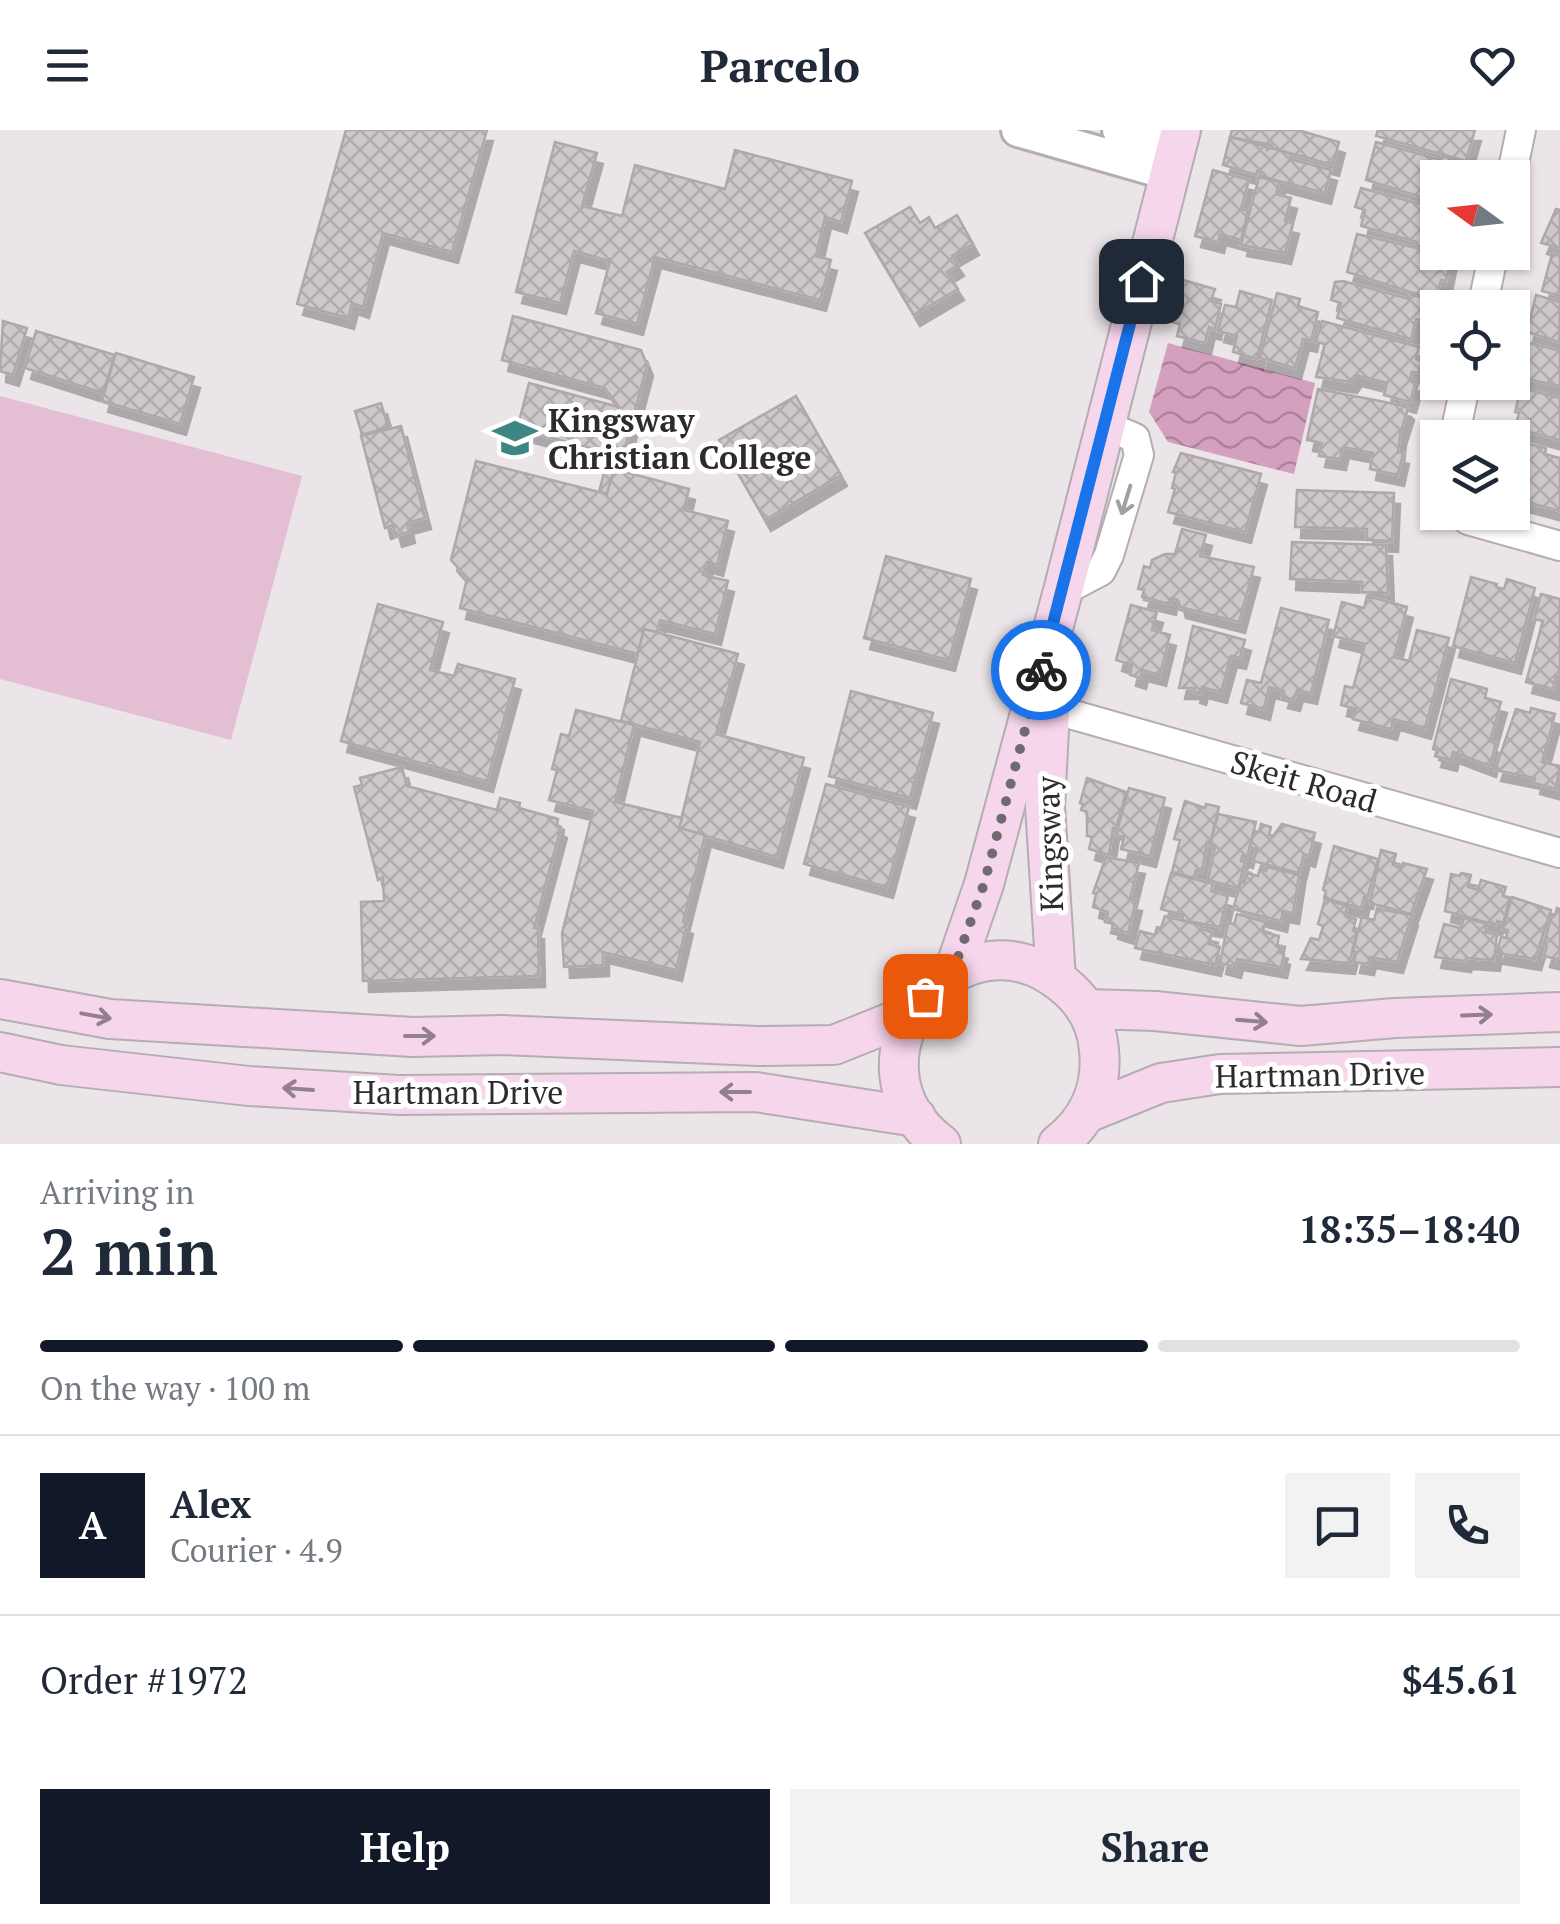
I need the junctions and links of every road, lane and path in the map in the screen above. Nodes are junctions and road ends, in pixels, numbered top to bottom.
1 (1018, 130) edge
2 (1120, 130) edge
3 (1522, 130) edge
4 (1176, 149) edge
5 (1515, 160) edge
6 (1503, 530) edge
7 (1560, 546) edge
8 (1063, 591) junction
9 (1049, 708) junction
10 (1560, 853) edge
11 (952, 974) junction
12 (1056, 979) junction
13 (0, 999) edge
14 (1086, 1009) junction
15 (1560, 1012) edge
16 (909, 1015) junction
17 (0, 1052) edge
18 (1560, 1067) edge
19 (1087, 1113) junction
20 (932, 1137) edge
21 (1058, 1144) edge

1 - 4 street
2 - 4 street
3 - 5 street
4 - 8 main road, Kingsway
6 - 7 street
8 - 9 main road, Kingsway
8 - 11 main road, Kingsway
9 - 10 street, Skeit Road
9 - 12 main road, Kingsway
11 - 12 main road
11 - 16 main road
12 - 14 main road
13 -> 16 main road, Hartman Drive
14 -> 15 main road, Hartman Drive
14 - 19 main road
16 - 20 main road
20 -> 17 main road, Hartman Drive
18 - 19 main road, Hartman Drive
19 - 21 main road

